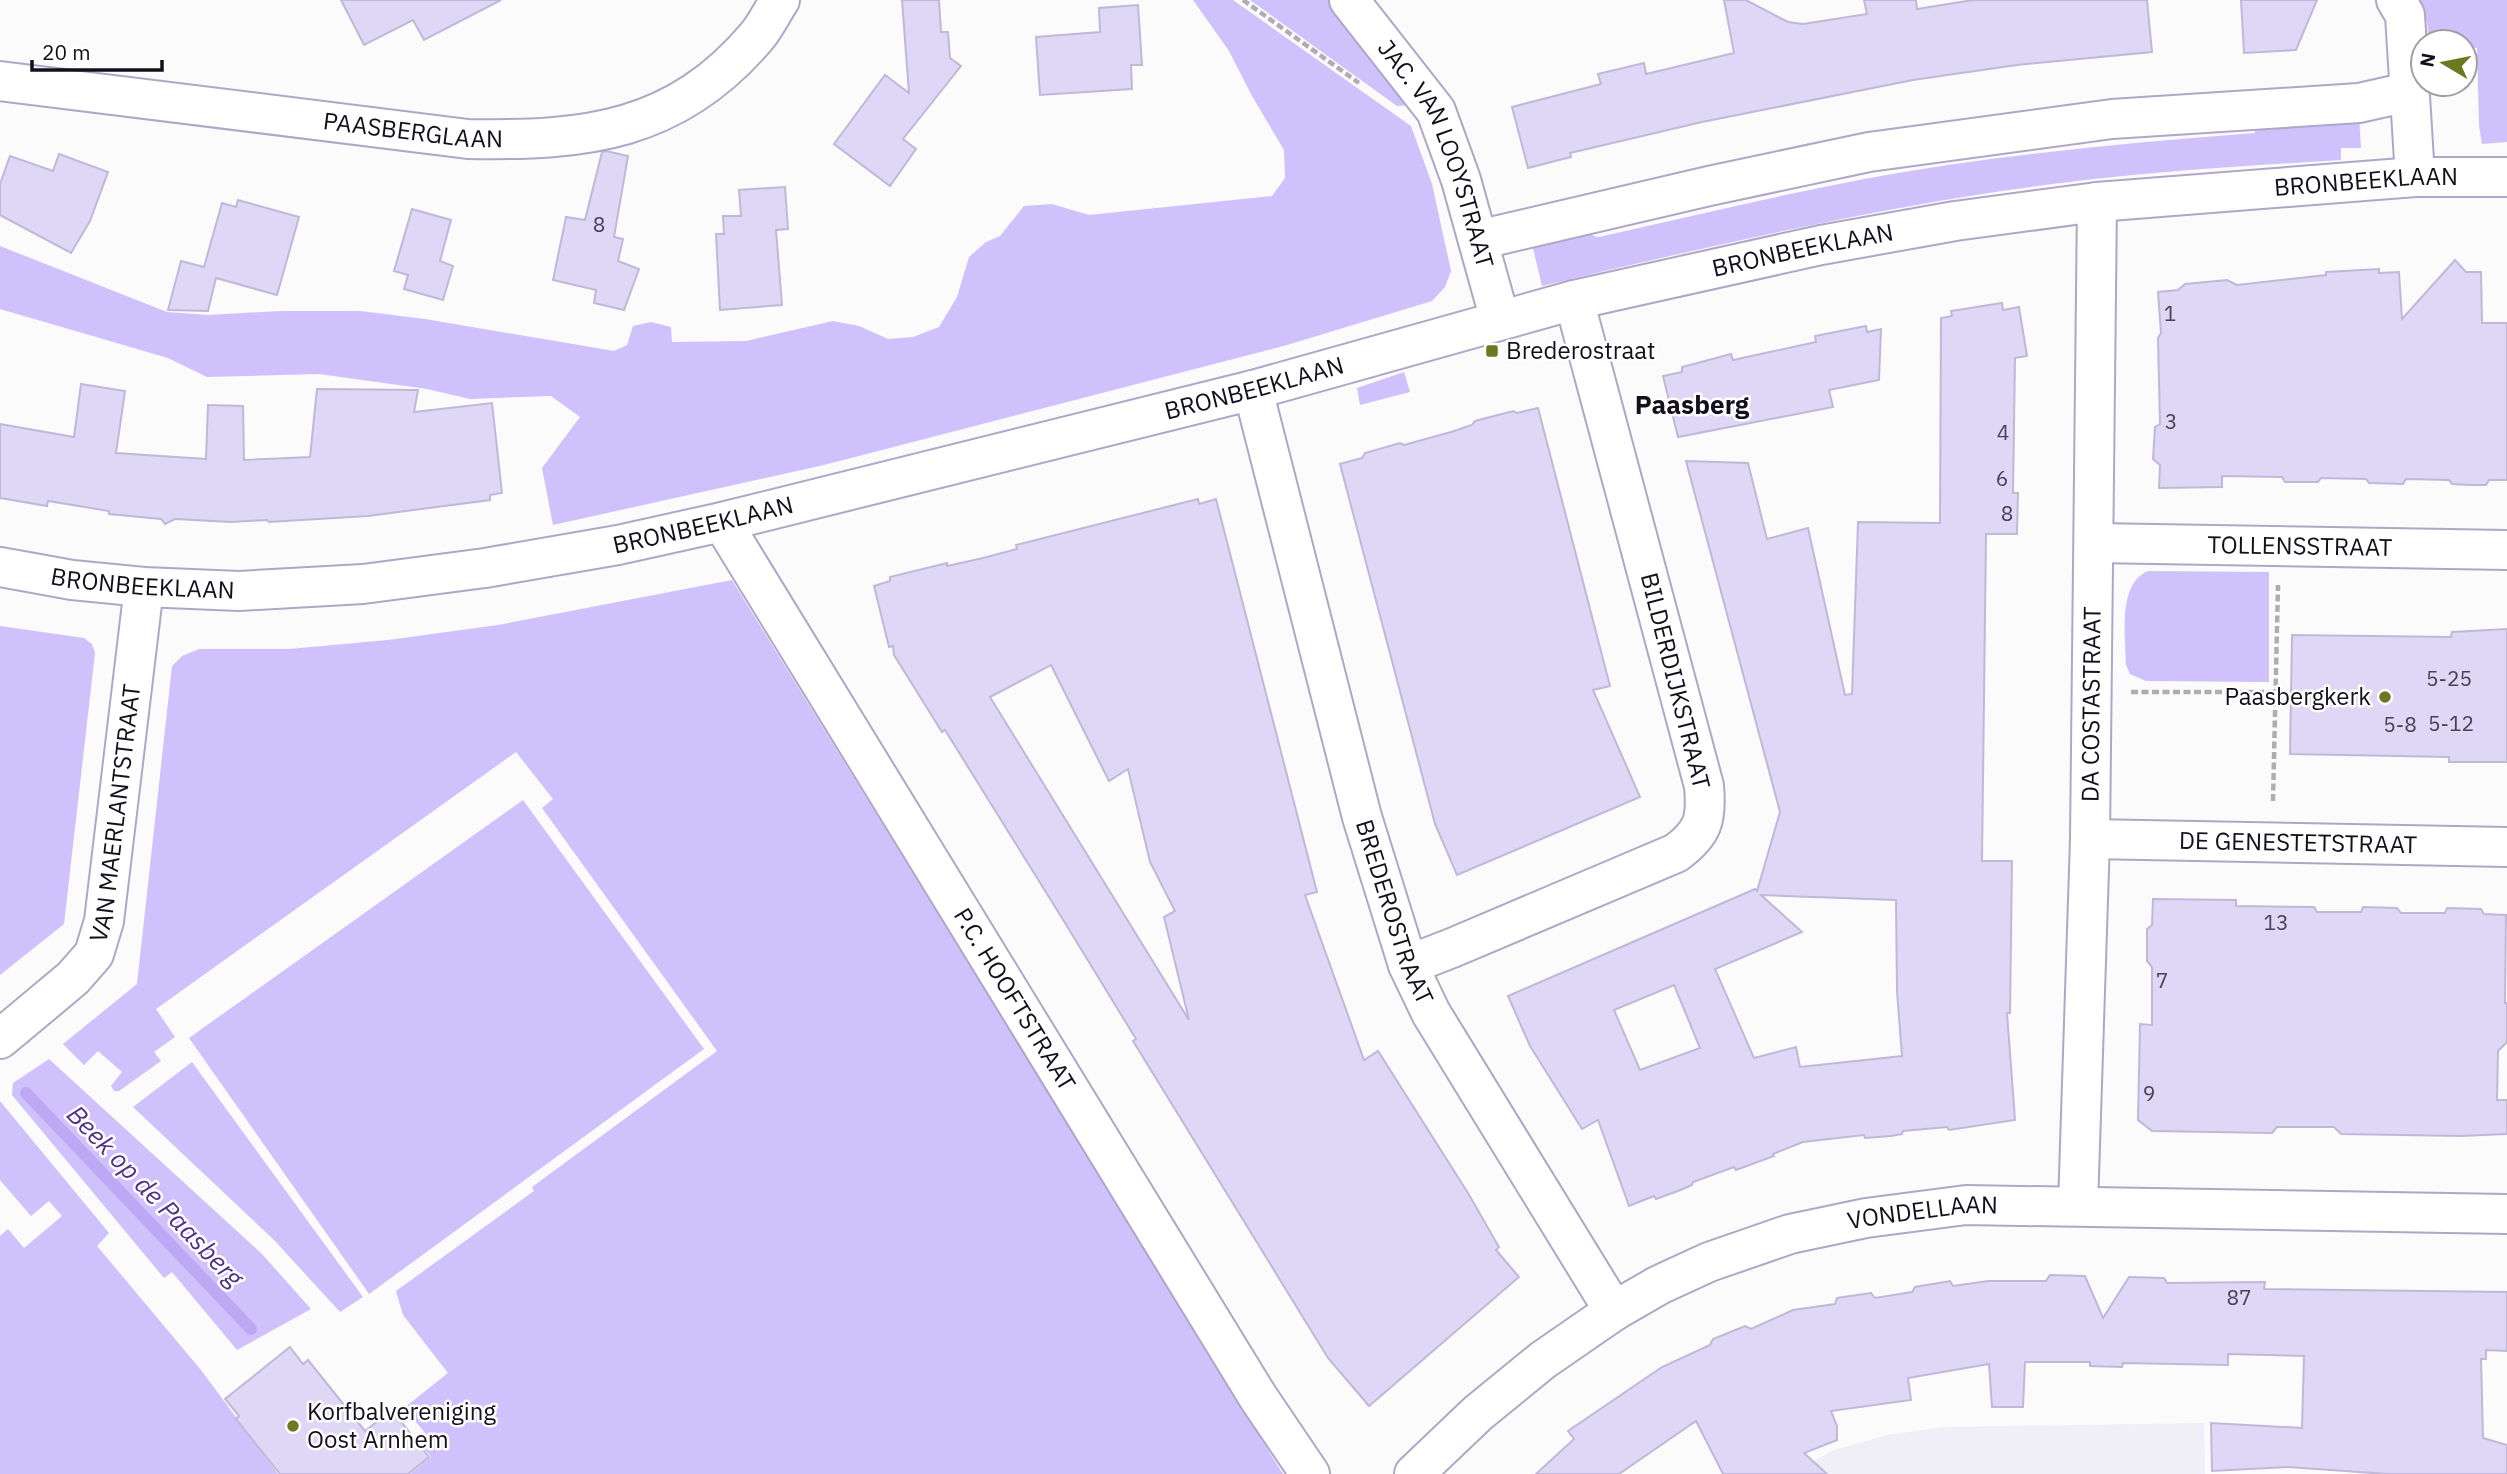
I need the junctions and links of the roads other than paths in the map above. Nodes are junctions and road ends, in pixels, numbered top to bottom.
1 (780, 0) edge
2 (1349, 0) edge
3 (2396, 0) edge
4 (0, 81) edge
5 (2408, 92) junction
6 (2414, 177) junction
7 (2507, 177) edge
8 (2097, 202) junction
9 (1478, 240) junction
10 (1574, 300) junction
11 (1500, 320) junction
12 (1252, 390) junction
13 (722, 522) junction
14 (2094, 543) junction
15 (2507, 550) edge
16 (0, 567) edge
17 (144, 587) junction
18 (2090, 839) junction
19 (2507, 847) edge
20 (1408, 965) junction
21 (0, 1039) edge
22 (2078, 1206) junction
23 (2507, 1214) edge
24 (1614, 1311) junction
25 (1310, 1474) edge
26 (1414, 1474) edge

1 - 4 street, PAASBERGLAAN
2 - 9 street, JAC. VAN LOOYSTRAAT
3 - 5 street
5 - 6 street
5 - 9 street
6 - 7 street, BRONBEEKLAAN
6 - 8 street, BRONBEEKLAAN
8 - 10 street, BRONBEEKLAAN
8 - 14 street, DA COSTASTRAAT
9 - 11 street, JAC. VAN LOOYSTRAAT
10 - 11 street, BRONBEEKLAAN
10 - 20 street, BILDERDIJKSTRAAT
11 - 12 street, BRONBEEKLAAN
12 - 13 street, BRONBEEKLAAN
12 - 20 street, BREDEROSTRAAT
13 - 17 street, BRONBEEKLAAN
13 - 25 street, P.C. HOOFTSTRAAT
14 - 15 street, TOLLENSSTRAAT
14 - 18 street, DA COSTASTRAAT
16 - 17 street, BRONBEEKLAAN
17 - 21 street, VAN MAERLANTSTRAAT
18 - 19 street, DE GENESTETSTRAAT
18 - 22 street, DA COSTASTRAAT
20 - 24 street, BREDEROSTRAAT
22 - 23 street, VONDELLAAN
22 - 24 street, VONDELLAAN
24 - 26 street, VONDELLAAN

